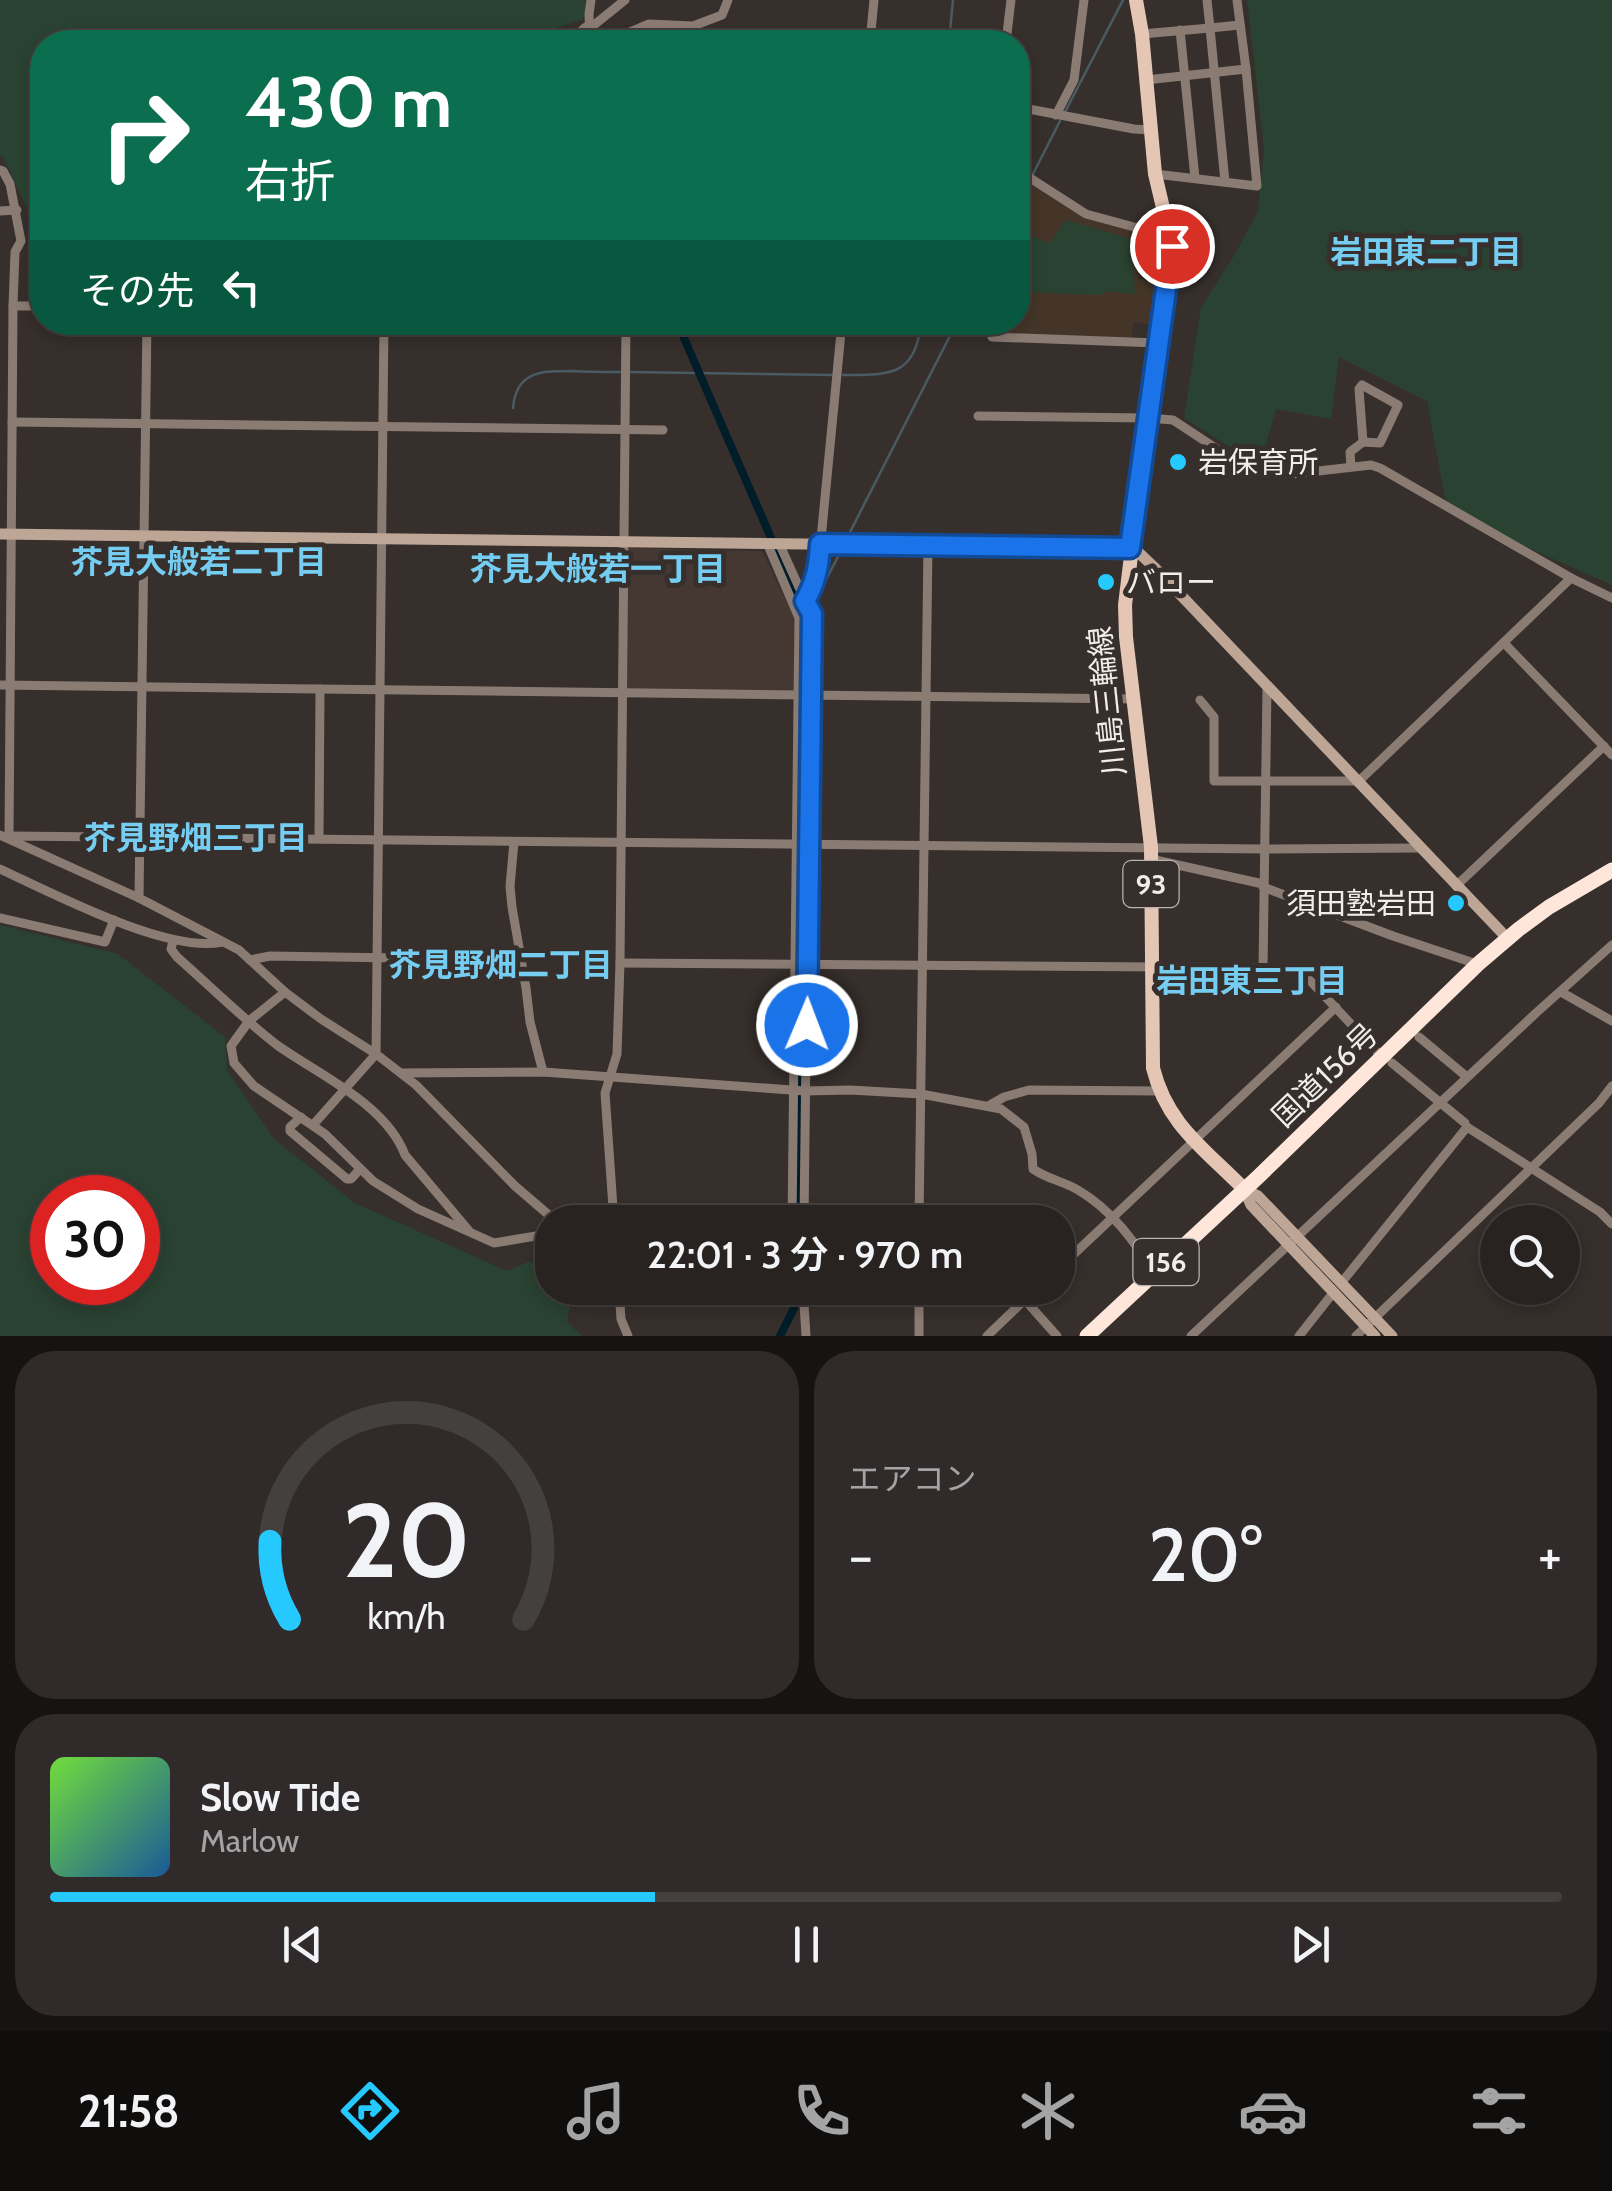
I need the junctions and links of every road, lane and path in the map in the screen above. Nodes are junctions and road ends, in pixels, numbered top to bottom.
1 (591, 0) edge
2 (626, 0) edge
3 (728, 0) edge
4 (874, 0) edge
5 (1011, 0) edge
6 (1084, 0) edge
7 (1136, 0) edge
8 (1207, 0) edge
9 (1237, 0) edge
10 (591, 25) junction
11 (1240, 25) junction
12 (1210, 28) junction
13 (584, 30) edge
14 (591, 30) edge
15 (596, 30) edge
16 (636, 30) edge
17 (871, 30) edge
18 (1007, 30) edge
19 (1180, 30) junction
20 (1142, 34) junction
21 (1246, 69) junction
22 (1215, 72) junction
23 (1184, 76) junction
24 (1146, 80) junction
25 (1030, 110) edge
26 (1056, 115) junction
27 (1150, 130) junction
28 (0, 170) edge
29 (1155, 174) junction
30 (1194, 178) junction
31 (1030, 180) edge
32 (1225, 182) junction
33 (17, 210) junction
34 (0, 211) edge
35 (1171, 237) junction
36 (13, 306) junction
37 (30, 306) edge
38 (147, 335) edge
39 (384, 335) edge
40 (626, 335) edge
41 (841, 335) edge
42 (992, 338) dead end
43 (1158, 343) junction
44 (0, 358) edge
45 (13, 358) junction
46 (978, 416) dead end
47 (1148, 418) junction
48 (12, 422) junction
49 (145, 424) junction
50 (384, 427) junction
51 (626, 430) junction
52 (663, 430) dead end
53 (1363, 442) junction
54 (1351, 466) junction
55 (6, 534) edge
56 (144, 536) junction
57 (382, 539) junction
58 (624, 541) junction
59 (773, 543) junction
60 (820, 544) junction
61 (928, 545) junction
62 (1130, 548) junction
63 (1571, 578) junction
64 (6, 587) edge
65 (1612, 598) edge
66 (805, 601) junction
67 (5, 637) edge
68 (1504, 643) junction
69 (5, 685) edge
70 (142, 687) junction
71 (1267, 687) junction
72 (320, 689) junction
73 (381, 690) junction
74 (622, 693) junction
75 (798, 693) junction
76 (810, 694) junction
77 (926, 696) junction
78 (1133, 699) junction
79 (1200, 700) dead end
80 (1604, 746) junction
81 (1612, 755) edge
82 (1265, 780) junction
83 (1359, 782) junction
84 (6, 836) edge
85 (139, 837) junction
86 (319, 838) junction
87 (378, 840) junction
88 (514, 842) junction
89 (620, 843) junction
90 (796, 844) junction
91 (809, 845) junction
92 (925, 845) junction
93 (1420, 848) junction
94 (1264, 849) junction
95 (1151, 853) junction
96 (0, 869) edge
97 (1612, 870) edge
98 (1263, 886) junction
99 (1456, 886) junction
100 (139, 898) junction
101 (0, 918) edge
102 (114, 920) junction
103 (1508, 938) junction
104 (172, 940) junction
105 (223, 942) junction
106 (1612, 945) edge
107 (1602, 954) junction
108 (378, 959) junction
109 (250, 960) junction
110 (522, 960) junction
111 (1612, 962) edge
112 (620, 963) junction
113 (808, 963) junction
114 (795, 964) junction
115 (923, 964) junction
116 (1478, 964) junction
117 (1153, 968) junction
118 (1263, 969) junction
119 (285, 992) junction
120 (1562, 992) junction
121 (1336, 1007) junction
122 (249, 1021) junction
123 (1612, 1021) edge
124 (1419, 1037) dead end
125 (376, 1054) junction
126 (1387, 1060) junction
127 (544, 1072) junction
128 (401, 1073) junction
129 (610, 1076) junction
130 (1467, 1077) junction
131 (1612, 1086) edge
132 (345, 1089) junction
133 (800, 1090) junction
134 (1158, 1091) junction
135 (921, 1094) junction
136 (1440, 1102) junction
137 (990, 1106) junction
138 (301, 1117) junction
139 (1465, 1124) dead end
140 (313, 1125) junction
141 (1194, 1140) junction
142 (1532, 1167) junction
143 (360, 1169) junction
144 (1244, 1188) junction
145 (536, 1205) edge
146 (613, 1205) edge
147 (792, 1205) edge
148 (804, 1205) edge
149 (920, 1205) edge
150 (1113, 1216) junction
151 (1612, 1224) edge
152 (473, 1235) junction
153 (535, 1236) edge
154 (1292, 1240) junction
155 (1075, 1252) edge
156 (1154, 1273) junction
157 (1338, 1287) junction
158 (620, 1305) edge
159 (800, 1305) edge
160 (919, 1305) edge
161 (1021, 1305) edge
162 (1030, 1305) edge
163 (1368, 1329) edge
164 (628, 1336) edge
165 (806, 1336) edge
166 (919, 1336) edge
167 (988, 1336) edge
168 (1057, 1336) edge
169 (1087, 1336) edge
170 (1191, 1336) edge
171 (1299, 1336) edge
172 (1392, 1336) edge

1 - 10 street
2 - 10 street
3 - 16 street
4 - 17 street
5 - 18 street
6 - 26 street
7 - 20 main road, 川島三輪線 / 93
8 - 12 street
9 - 11 street
10 - 13 street
10 - 14 street
10 - 15 street
11 - 12 street
11 - 21 street
12 - 19 street
12 - 22 street
19 - 20 street
19 - 23 street
20 - 24 main road, 川島三輪線 / 93
21 - 22 street
21 - 32 street
22 - 23 street
22 - 32 street
23 - 24 street
23 - 30 street
24 - 27 main road, 川島三輪線 / 93
25 - 26 street
26 - 27 street
27 - 29 main road, 川島三輪線 / 93
28 - 33 street
29 - 30 street
29 - 35 main road, 川島三輪線 / 93
30 - 32 street
31 - 35 street
33 - 34 street
33 - 36 street
35 - 43 main road, 川島三輪線 / 93
36 - 37 street
36 - 45 street
38 - 49 street
39 - 50 street
40 - 51 street
41 - 60 street
42 - 43 street
43 - 47 main road, 川島三輪線 / 93
44 - 45 street
45 - 48 street
46 - 47 street
47 - 54 street
47 - 62 main road, 川島三輪線 / 93
48 - 49 street
48 - 55 street
49 - 50 street
49 - 56 street
50 - 51 street
50 - 57 street
51 - 52 street
51 - 58 street
53 - 53 street
53 - 54 street
54 - 63 street
55 - 56 street
55 - 64 street
56 - 57 street
56 - 70 street
57 - 58 street
57 - 73 street
58 - 59 street
58 - 74 street
59 - 60 street
59 - 66 street
59 - 75 street
60 - 61 street
60 - 66 street
61 - 62 street
61 - 77 street
62 - 71 street
62 - 78 main road, 川島三輪線 / 93
63 - 65 street
63 - 68 street
64 - 67 street
66 - 76 street
67 - 69 street
68 - 80 street
68 - 83 street
69 - 70 street
69 - 84 street
70 - 72 street
70 - 85 street
71 - 82 street
71 - 83 street
72 - 73 street
72 - 86 street
73 - 74 street
73 - 87 street
74 - 75 street
74 - 89 street
75 - 76 street
75 - 90 street
76 - 77 street
76 - 91 street
77 - 78 street
77 - 92 street
78 - 95 main road, 川島三輪線 / 93
79 - 82 street
80 - 81 street
80 - 99 street
82 - 83 street
82 - 94 street
83 - 93 street
84 - 85 street
84 - 100 street
85 - 86 street
85 - 100 street
86 - 87 street
87 - 88 street
87 - 108 street
88 - 89 street
88 - 110 street
89 - 90 street
89 - 112 street
90 - 91 street
90 - 114 street
91 - 92 street
91 - 113 street
92 - 95 street
92 - 115 street
93 - 94 street
93 - 99 street
94 - 95 street
94 - 98 street
95 - 98 street
95 - 117 main road, 川島三輪線 / 93
96 - 102 street
97 - 103 highway, 国道156号 / 156
98 - 116 street
98 - 118 street
99 - 103 street
100 - 105 street
101 - 102 street
102 - 104 street
103 - 116 highway, 国道156号 / 156
104 - 105 street
104 - 122 street
105 - 109 street
106 - 107 street
107 - 111 street
107 - 120 street
108 - 109 street
108 - 110 street
108 - 125 street
109 - 119 street
110 - 127 street
112 - 114 street
112 - 129 street
113 - 114 street
113 - 115 street
113 - 133 street
114 - 133 street
115 - 117 street
115 - 135 street
116 - 126 highway, 国道156号 / 156
117 - 118 street
117 - 134 main road, 川島三輪線 / 93
118 - 121 street
119 - 122 street
119 - 125 street
120 - 123 street
120 - 130 street
121 - 126 street
121 - 141 street
122 - 132 street
122 - 138 street
124 - 130 street
125 - 128 street
125 - 132 street
126 - 136 street
126 - 144 highway, 国道156号 / 156
127 - 128 street
127 - 129 street
128 - 145 street
129 - 133 street
129 - 146 street
130 - 136 street
131 - 142 street
132 - 140 street
132 - 152 street
133 - 135 street
133 - 147 street
133 - 148 street
134 - 137 street
134 - 141 main road, 川島三輪線 / 93
135 - 137 street
135 - 149 street
136 - 139 street
136 - 154 street
137 - 150 street
138 - 140 street
138 - 143 street
140 - 143 street
141 - 144 main road, 川島三輪線 / 93
141 - 150 street
142 - 151 street
142 - 157 street
142 - 163 street
143 - 152 street
144 - 154 street
144 - 156 highway, 国道156号 / 156
150 - 155 street
150 - 156 street
152 - 153 street
154 - 157 street
154 - 170 street
156 - 169 highway, 国道156号 / 156
157 - 163 street
157 - 171 street
158 - 164 street
159 - 165 street
160 - 166 street
161 - 167 street
162 - 168 street
163 - 172 street

